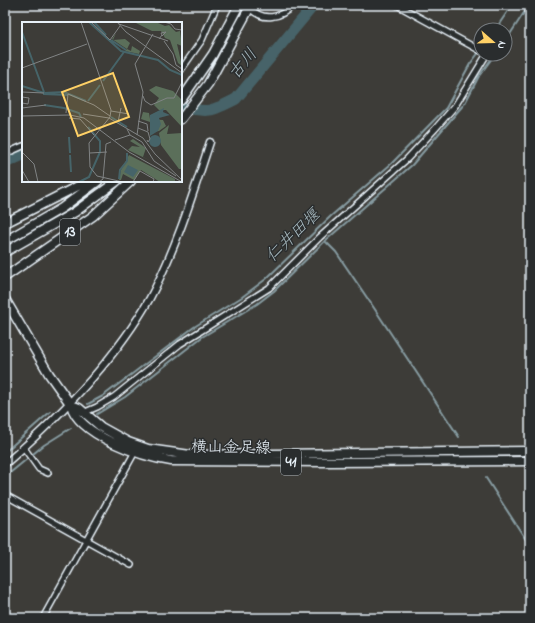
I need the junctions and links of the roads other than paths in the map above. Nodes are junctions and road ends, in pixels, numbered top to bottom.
1 (217, 5) edge
2 (239, 5) edge
3 (293, 5) edge
4 (397, 5) edge
5 (250, 7) edge
6 (473, 47) edge
7 (481, 62) edge
8 (182, 69) edge
9 (182, 98) edge
10 (182, 118) edge
11 (210, 142) dead end
12 (22, 146) edge
13 (5, 154) edge
14 (86, 182) edge
15 (97, 182) edge
16 (116, 182) edge
17 (130, 182) edge
18 (5, 223) edge
19 (5, 241) edge
20 (5, 252) edge
21 (5, 277) edge
22 (5, 299) edge
23 (70, 404) junction
24 (83, 413) junction
25 (24, 448) junction
26 (137, 449) junction
27 (530, 451) edge
28 (530, 461) edge
29 (5, 464) edge
30 (48, 473) dead end
31 (5, 495) edge
32 (86, 541) junction
33 (131, 565) dead end
34 (43, 618) edge

1 - 8 street
2 - 9 main road
3 - 5 street
4 - 6 street
5 - 10 main road
7 - 24 street
11 - 23 street
12 - 13 street
14 - 18 main road, 13
15 - 19 main road, 13
16 - 20 main road, 13
17 - 21 main road, 13
22 - 23 main road, 横山金足線 / 41
23 - 24 main road, 横山金足線 / 41
23 - 25 street
23 - 26 main road, 横山金足線 / 41
24 - 26 main road, 横山金足線 / 41
25 - 29 street
25 - 30 street
26 - 27 main road, 横山金足線 / 41
26 - 28 main road, 横山金足線 / 41
26 - 32 street
31 - 32 street
32 - 33 street
32 - 34 street

